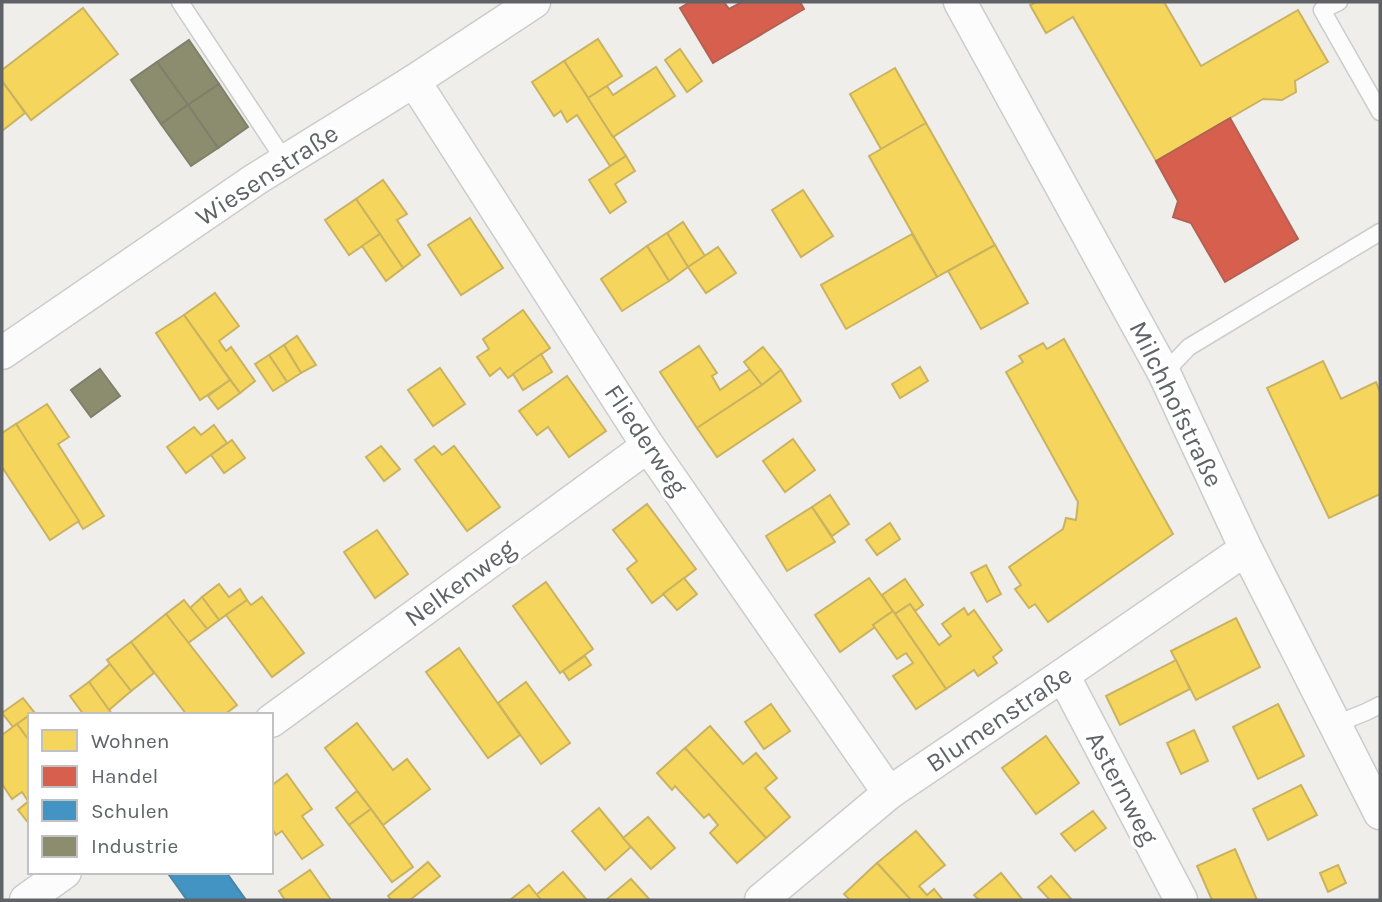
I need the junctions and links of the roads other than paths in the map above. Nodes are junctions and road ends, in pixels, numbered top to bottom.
1 (180, 2) edge
2 (534, 2) edge
3 (960, 2) edge
4 (1339, 2) edge
5 (414, 81) junction
6 (1379, 109) edge
7 (285, 161) junction
8 (1380, 232) edge
9 (2, 353) edge
10 (1164, 373) junction
11 (648, 446) junction
12 (1246, 549) junction
13 (1063, 675) junction
14 (1380, 705) edge
15 (273, 720) edge
16 (1336, 724) junction
17 (889, 793) junction
18 (1380, 813) edge
19 (62, 874) edge
20 (26, 900) edge
21 (761, 900) edge
22 (1181, 900) edge

1 - 7 lane
2 - 5 street, Wiesenstraße
3 - 10 street, Milchhofstraße
4 - 6 lane
5 - 7 street, Wiesenstraße
5 - 11 street, Fliederweg
7 - 9 street, Wiesenstraße
8 - 10 lane
10 - 12 street, Milchhofstraße
11 - 15 street, Nelkenweg
11 - 17 street, Fliederweg
12 - 13 street, Blumenstraße
12 - 16 street, Milchhofstraße
13 - 17 street, Blumenstraße
13 - 22 street, Asternweg
14 - 16 lane
16 - 18 street, Milchhofstraße
17 - 21 street, Blumenstraße
19 - 20 street

